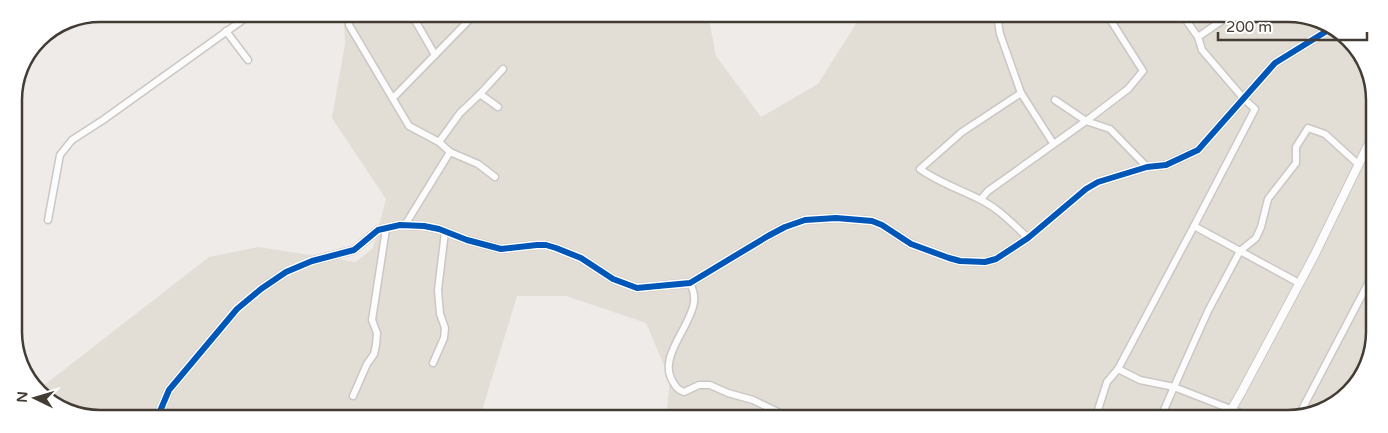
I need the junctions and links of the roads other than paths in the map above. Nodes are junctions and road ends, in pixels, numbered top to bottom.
1 (240, 22) edge
2 (349, 22) edge
3 (416, 22) edge
4 (467, 22) edge
5 (998, 22) edge
6 (1112, 22) edge
7 (1187, 22) edge
8 (1220, 22) edge
9 (226, 32) junction
10 (1325, 32) edge
11 (1198, 37) junction
12 (435, 55) junction
13 (248, 60) dead end
14 (503, 69) dead end
15 (1020, 93) junction
16 (480, 94) junction
17 (393, 98) junction
18 (1244, 99) junction
19 (1055, 100) dead end
20 (498, 107) dead end
21 (1086, 121) junction
22 (439, 142) junction
23 (1053, 143) junction
24 (450, 152) junction
25 (1366, 152) edge
26 (1358, 164) junction
27 (1147, 167) junction
28 (495, 177) dead end
29 (981, 199) junction
30 (48, 220) dead end
31 (405, 225) junction
32 (1194, 226) junction
33 (386, 229) junction
34 (445, 232) junction
35 (1028, 238) junction
36 (1240, 251) junction
37 (690, 283) junction
38 (1299, 283) junction
39 (1366, 287) edge
40 (433, 363) dead end
41 (1118, 369) junction
42 (1174, 387) junction
43 (353, 396) dead end
44 (1302, 409) edge
45 (161, 410) edge
46 (774, 410) edge
47 (1098, 410) edge
48 (1164, 410) edge
49 (1231, 410) joint

1 - 9 street
2 - 17 street
3 - 12 street
4 - 12 street
5 - 15 street
6 - 21 street
7 - 11 street
8 - 11 street
9 - 13 street
9 - 30 street
10 - 18 street
11 - 18 street
12 - 17 street
14 - 16 street
15 - 23 street
15 - 29 street
16 - 20 street
16 - 22 street
17 - 22 street
18 - 27 street
18 - 32 street
19 - 21 street
21 - 23 street
21 - 27 street
22 - 24 street
23 - 29 street
24 - 28 street
24 - 31 street
25 - 26 street
26 - 36 street
26 - 38 street
27 - 35 street
29 - 35 street
31 - 33 street
31 - 34 street
32 - 36 street
32 - 41 street
33 - 43 street
33 - 45 street
34 - 37 street
34 - 40 street
35 - 37 street
36 - 38 street
36 - 42 street
37 - 46 street
38 - 49 street
39 - 44 street
41 - 42 street
41 - 47 street
42 - 48 street
42 - 49 street

